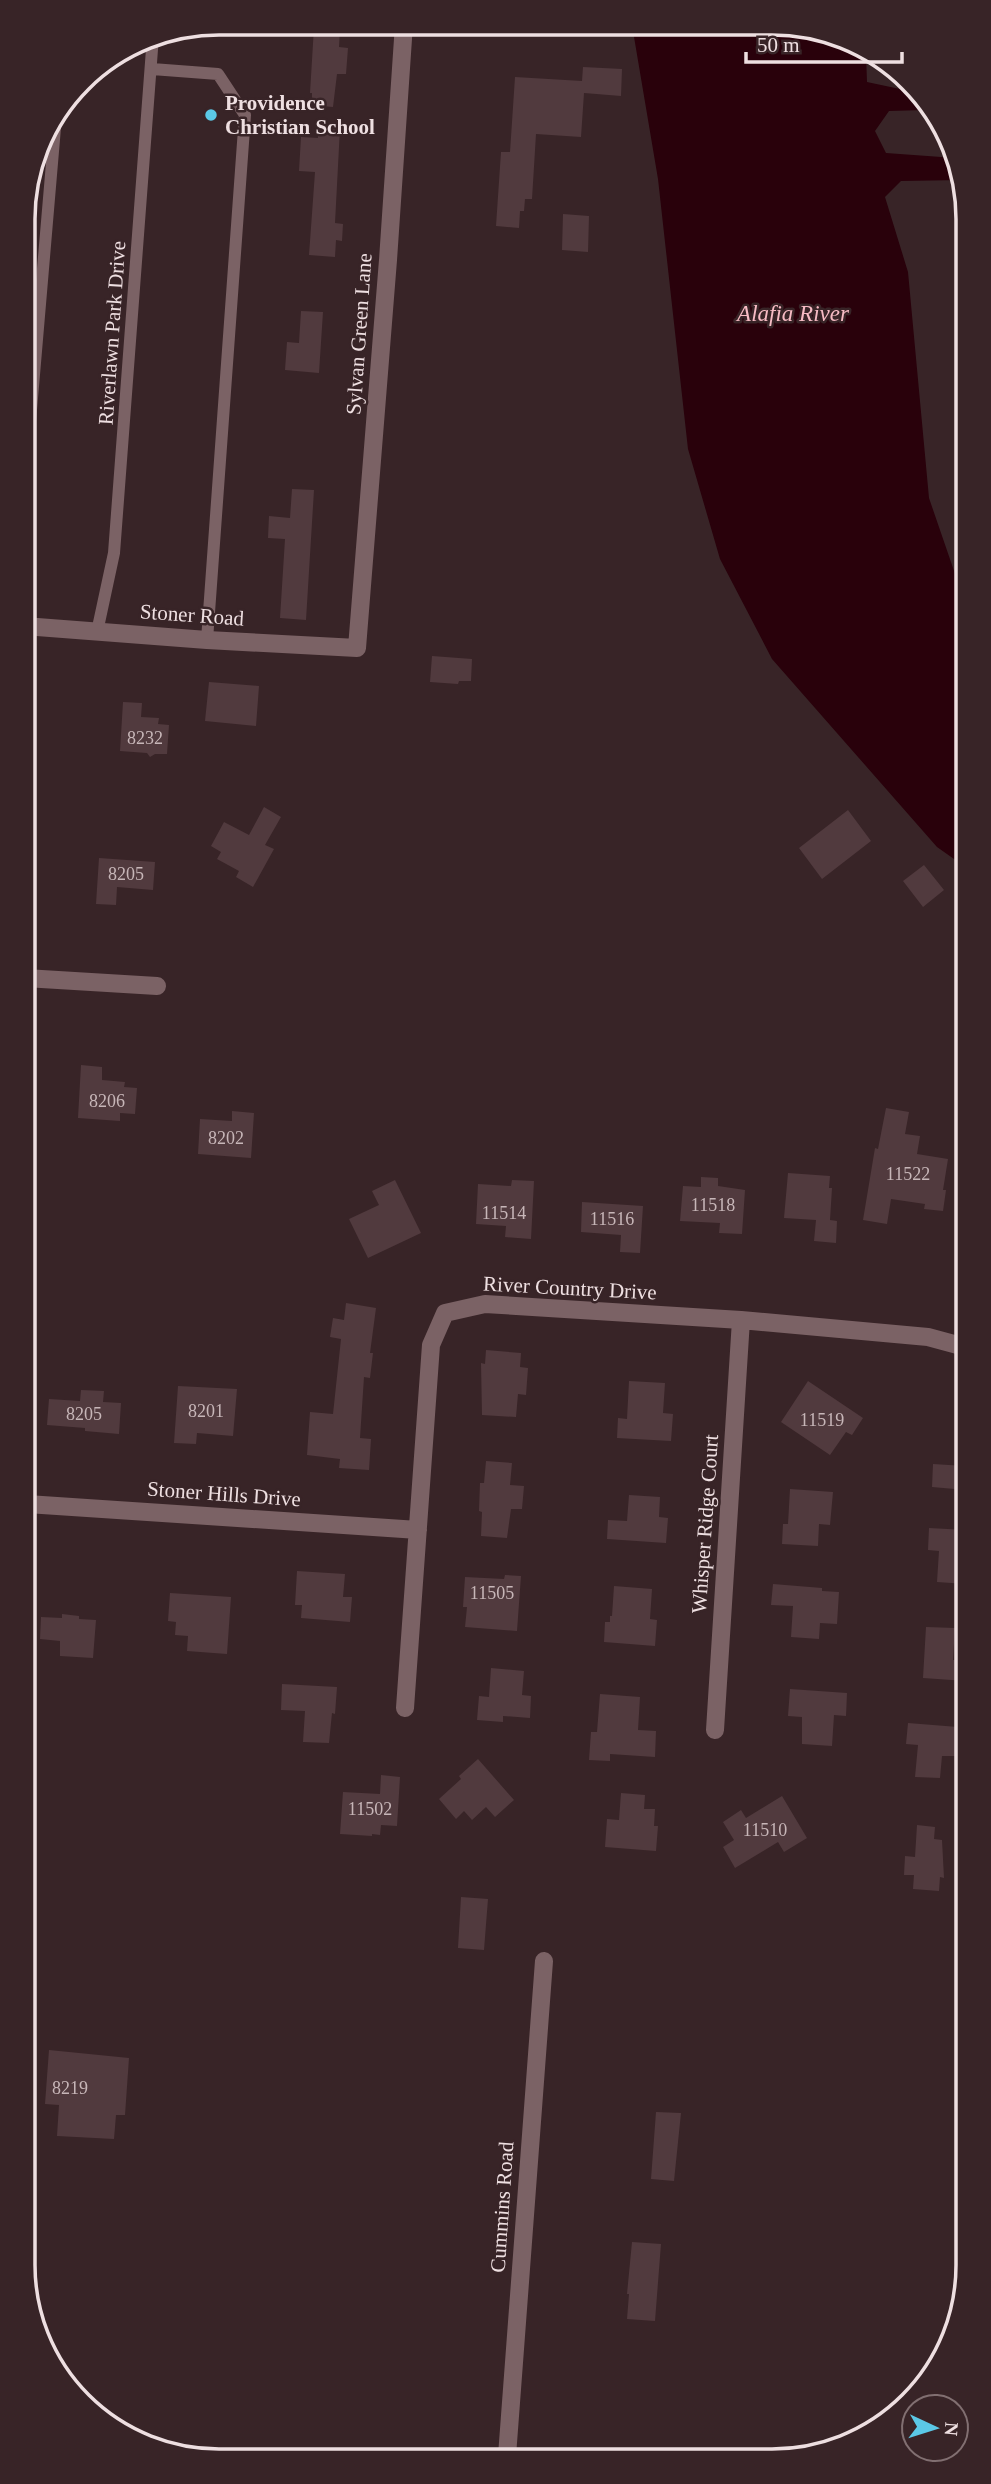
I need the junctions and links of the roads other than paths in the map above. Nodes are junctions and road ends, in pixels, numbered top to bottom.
1 (403, 35) edge
2 (153, 48) edge
3 (152, 69) junction
4 (54, 138) edge
5 (35, 363) edge
6 (35, 627) edge
7 (97, 632) junction
8 (207, 640) junction
9 (357, 648) joint
10 (35, 979) edge
11 (157, 986) dead end
12 (741, 1320) junction
13 (956, 1345) edge
14 (35, 1505) edge
15 (418, 1530) junction
16 (405, 1708) dead end
17 (715, 1730) dead end
18 (544, 1961) dead end
19 (507, 2449) edge

1 - 9 street, Sylvan Green Lane
2 - 3 lane, Riverlawn Park Drive
3 - 7 lane, Riverlawn Park Drive
3 - 8 lane
4 - 5 lane
6 - 7 street, Stoner Road
7 - 8 street, Stoner Road
8 - 9 street, Stoner Road
10 - 11 street
12 - 13 street, River Country Drive
12 - 15 street, River Country Drive
12 - 17 street, Whisper Ridge Court
14 - 15 street, Stoner Hills Drive
15 - 16 street, River Country Drive
18 - 19 street, Cummins Road

